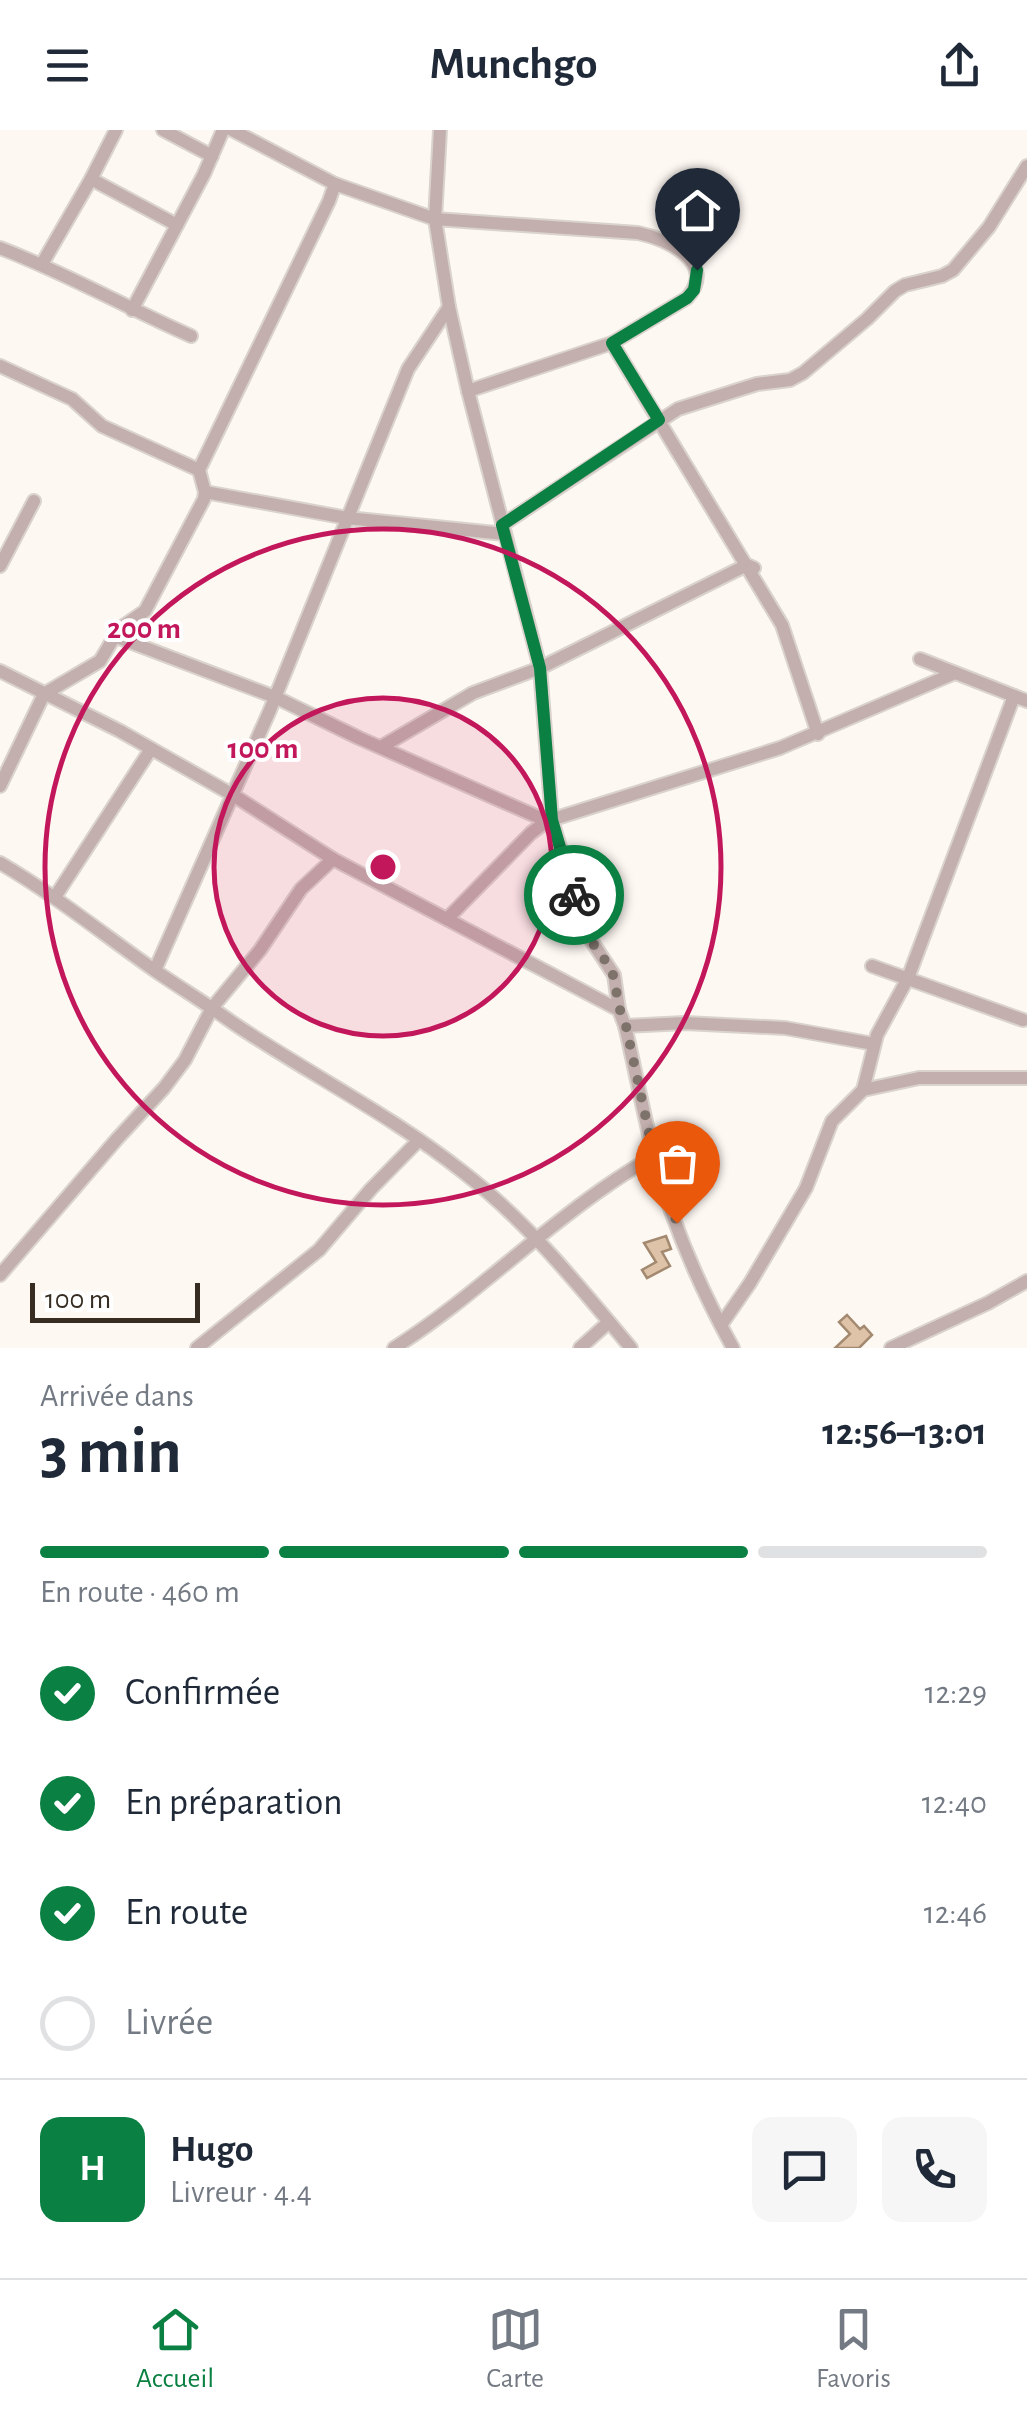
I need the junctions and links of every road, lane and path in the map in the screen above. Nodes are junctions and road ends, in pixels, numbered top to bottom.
1 (116, 130) edge
2 (163, 130) edge
3 (223, 130) edge
4 (232, 130) edge
5 (437, 132) edge
6 (212, 156) junction
7 (1027, 166) edge
8 (91, 179) junction
9 (335, 184) junction
10 (435, 219) junction
11 (177, 225) junction
12 (0, 248) edge
13 (42, 264) junction
14 (449, 306) junction
15 (132, 310) junction
16 (191, 336) dead end
17 (612, 343) junction
18 (0, 366) edge
19 (468, 391) junction
20 (659, 420) junction
21 (199, 470) junction
22 (205, 492) junction
23 (34, 501) dead end
24 (347, 518) junction
25 (503, 530) junction
26 (0, 566) edge
27 (751, 567) junction
28 (114, 636) junction
29 (920, 659) dead end
30 (540, 668) junction
31 (0, 672) edge
32 (955, 673) junction
33 (44, 694) junction
34 (275, 697) junction
35 (1021, 698) edge
36 (818, 734) junction
37 (151, 748) junction
38 (381, 748) junction
39 (0, 786) edge
40 (233, 795) junction
41 (549, 820) junction
42 (333, 859) junction
43 (0, 864) edge
44 (55, 897) junction
45 (447, 919) junction
46 (872, 966) dead end
47 (155, 970) junction
48 (908, 978) junction
49 (212, 1008) junction
50 (620, 1010) junction
51 (1026, 1018) edge
52 (626, 1026) junction
53 (874, 1044) junction
54 (1027, 1078) edge
55 (863, 1090) junction
56 (419, 1140) junction
57 (654, 1156) junction
58 (536, 1238) junction
59 (0, 1275) edge
60 (1026, 1279) edge
61 (609, 1322) junction
62 (720, 1325) junction
63 (197, 1348) edge
64 (394, 1348) edge
65 (580, 1348) edge
66 (631, 1348) edge
67 (734, 1348) edge
68 (890, 1348) edge

1 - 8 street
2 - 6 street
3 - 6 street
4 - 9 street
5 - 10 street
6 - 11 street
7 - 20 street
8 - 11 street
8 - 13 street
9 - 10 street
9 - 21 street
10 - 14 street
10 - 17 street
11 - 15 street
12 - 13 street
13 - 15 street
14 - 19 street
14 - 24 street
15 - 16 street
17 - 19 street
17 - 20 street
18 - 21 street
19 - 25 street
20 - 25 street
20 - 27 street
21 - 22 street
22 - 24 street
22 - 28 street
23 - 26 street
24 - 25 street
24 - 34 street
25 - 30 street
27 - 30 street
27 - 36 street
28 - 33 street
28 - 34 street
29 - 32 street
30 - 38 street
30 - 41 street
31 - 33 street
32 - 35 street
32 - 36 street
33 - 37 street
33 - 39 street
34 - 38 street
34 - 40 street
35 - 48 street
36 - 41 street
37 - 40 street
37 - 44 street
38 - 41 street
40 - 42 street
40 - 47 street
41 - 45 street
41 - 50 street
42 - 45 street
42 - 49 street
43 - 44 street
44 - 47 street
45 - 50 street
46 - 48 street
47 - 49 street
48 - 51 street
48 - 53 street
49 - 56 street
49 - 59 street
50 - 52 street
52 - 53 street
52 - 57 street
53 - 55 street
54 - 55 street
55 - 62 street
56 - 58 street
56 - 63 street
57 - 58 street
57 - 62 street
58 - 61 street
58 - 64 street
60 - 68 street
61 - 65 street
61 - 66 street
62 - 67 street

